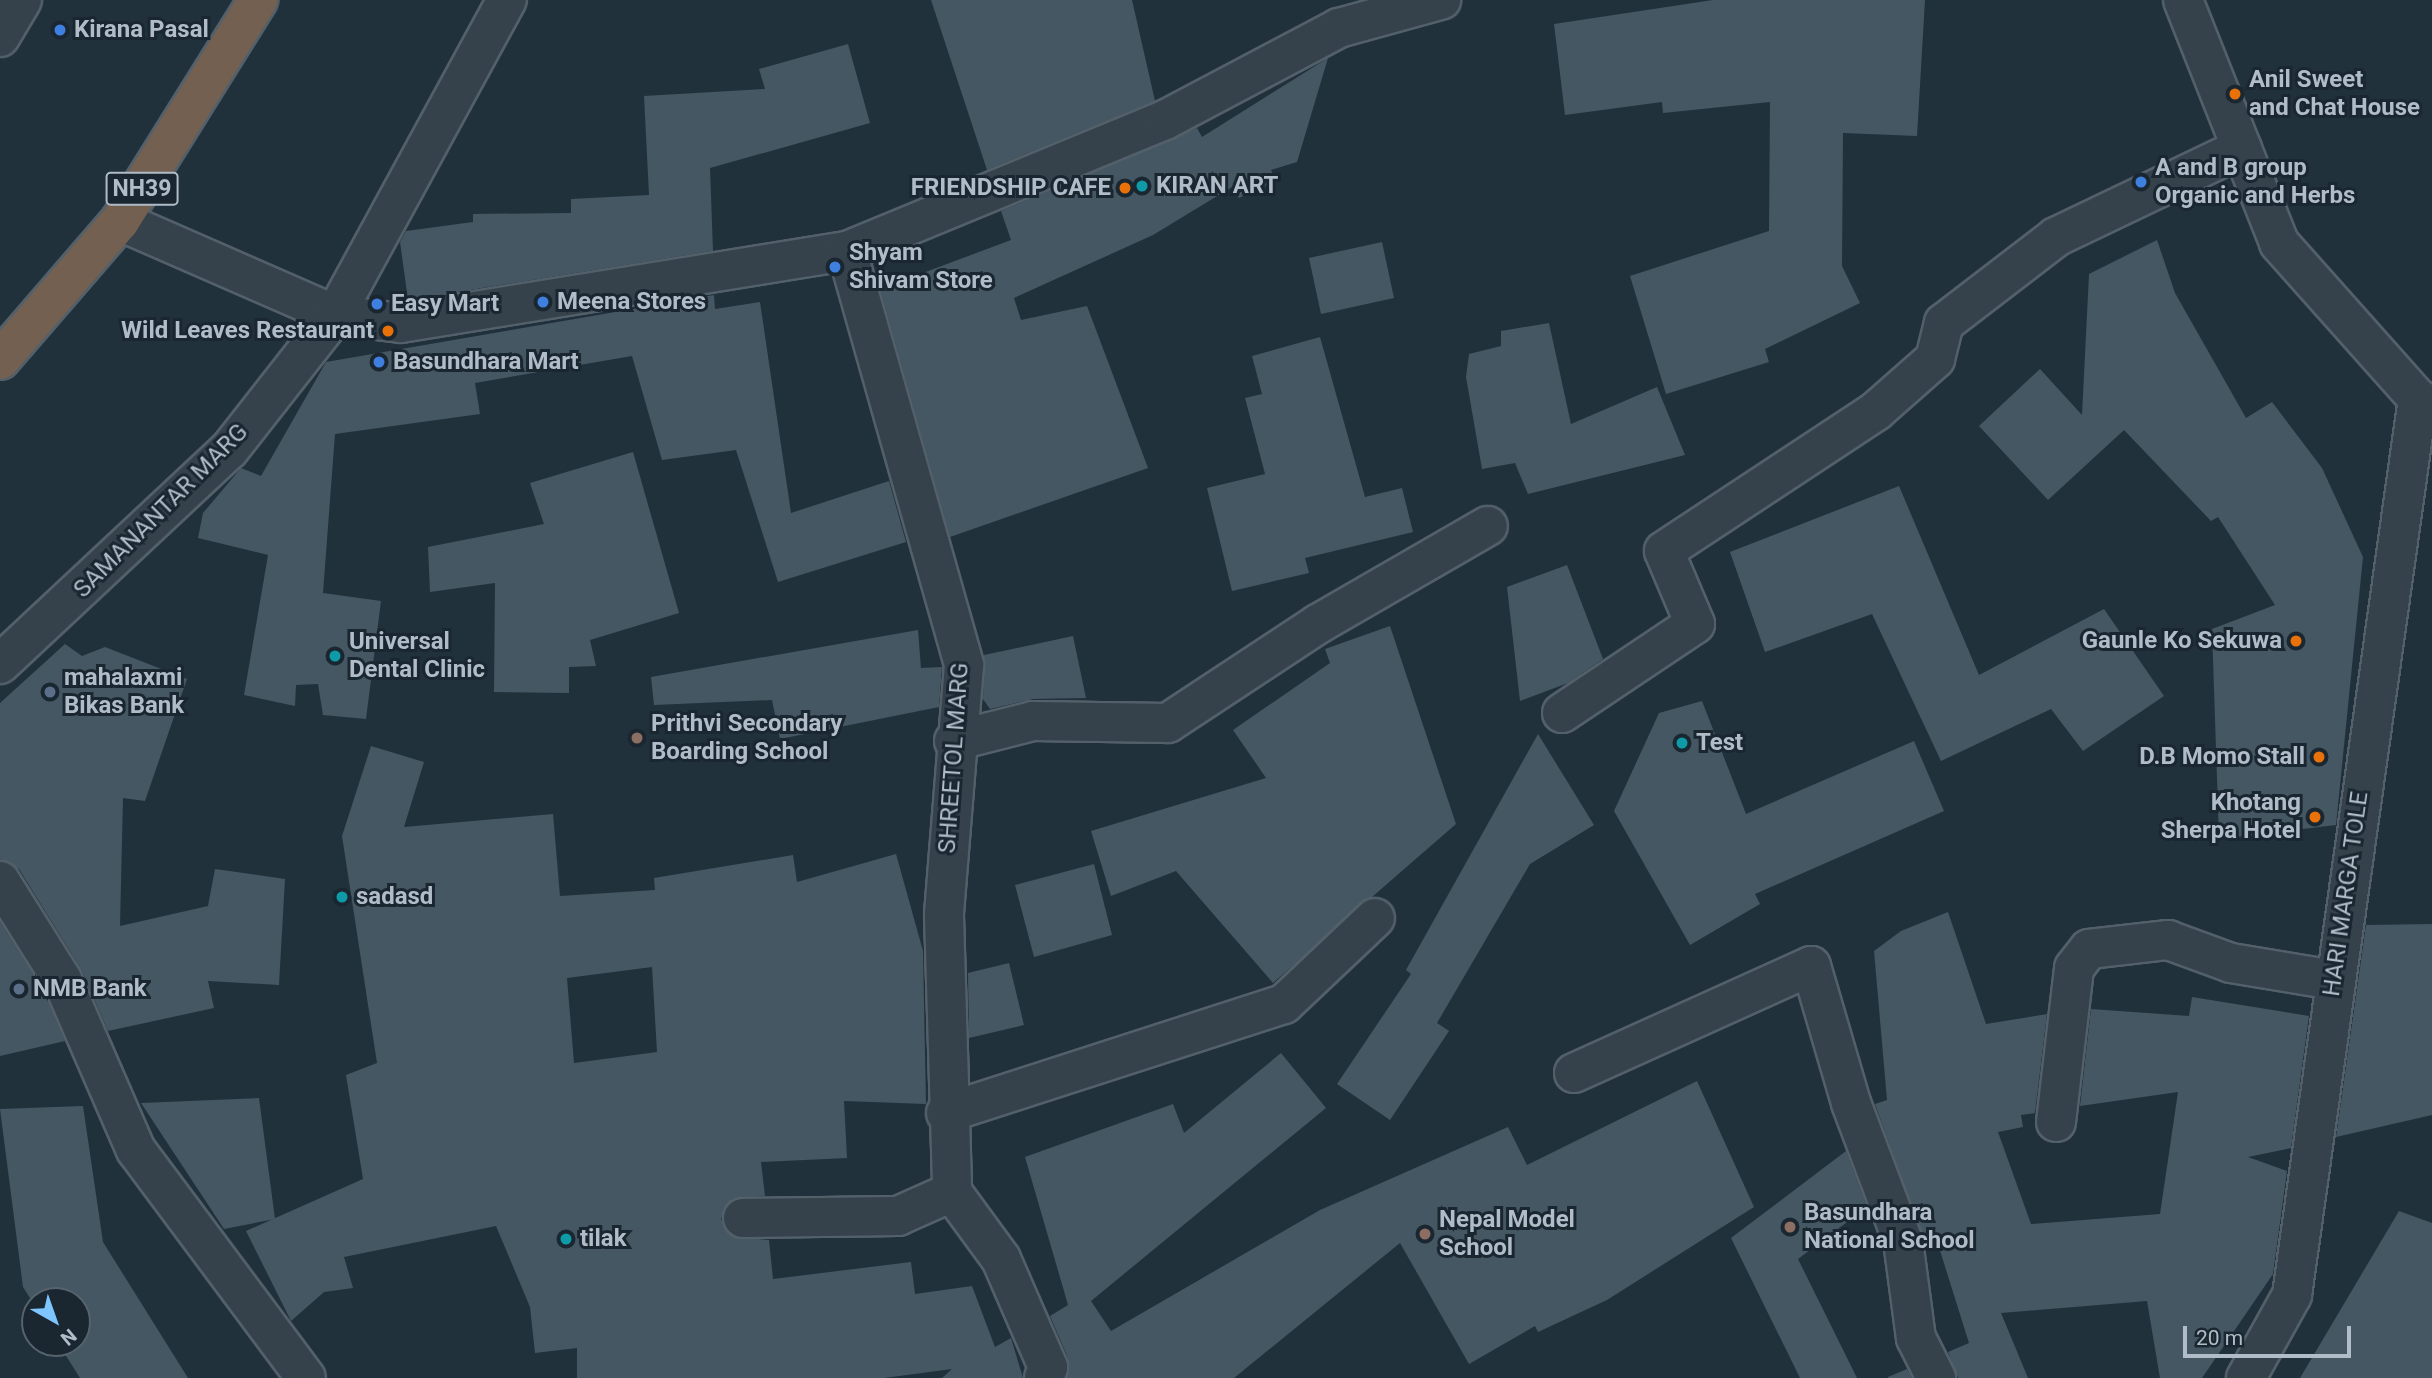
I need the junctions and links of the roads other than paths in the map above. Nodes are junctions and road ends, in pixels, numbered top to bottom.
1 (22, 0) edge
2 (258, 0) edge
3 (507, 0) edge
4 (1441, 0) edge
5 (2183, 0) edge
6 (1346, 14) edge
7 (0, 37) edge
8 (2242, 148) junction
9 (120, 221) junction
10 (847, 250) junction
11 (335, 315) junction
12 (0, 360) edge
13 (2425, 403) edge
14 (1488, 526) dead end
15 (0, 664) edge
16 (1562, 713) dead end
17 (954, 741) junction
18 (0, 881) edge
19 (1375, 918) dead end
20 (2334, 980) junction
21 (1574, 1073) dead end
22 (947, 1113) junction
23 (2056, 1122) dead end
24 (952, 1192) junction
25 (743, 1218) dead end
26 (306, 1378) edge
27 (1044, 1378) edge
28 (1936, 1378) edge
29 (2245, 1378) edge

1 - 7 street
2 - 9 highway, NH39
3 - 11 street, SAMANANTAR MARG
4 - 6 street
5 - 8 street
6 - 10 street
8 - 13 street
8 - 16 street
9 - 11 street
9 - 12 highway, NH39
10 - 11 street
10 - 17 street, SHREETOL MARG
11 - 15 street, SAMANANTAR MARG
13 - 20 street, HARI MARGA TOLE
14 - 17 street
17 - 22 street, SHREETOL MARG
18 - 26 street
19 - 22 street
20 - 23 street
20 - 29 street, HARI MARGA TOLE
21 - 28 street
22 - 24 street, SHREETOL MARG
24 - 25 street
24 - 27 street

